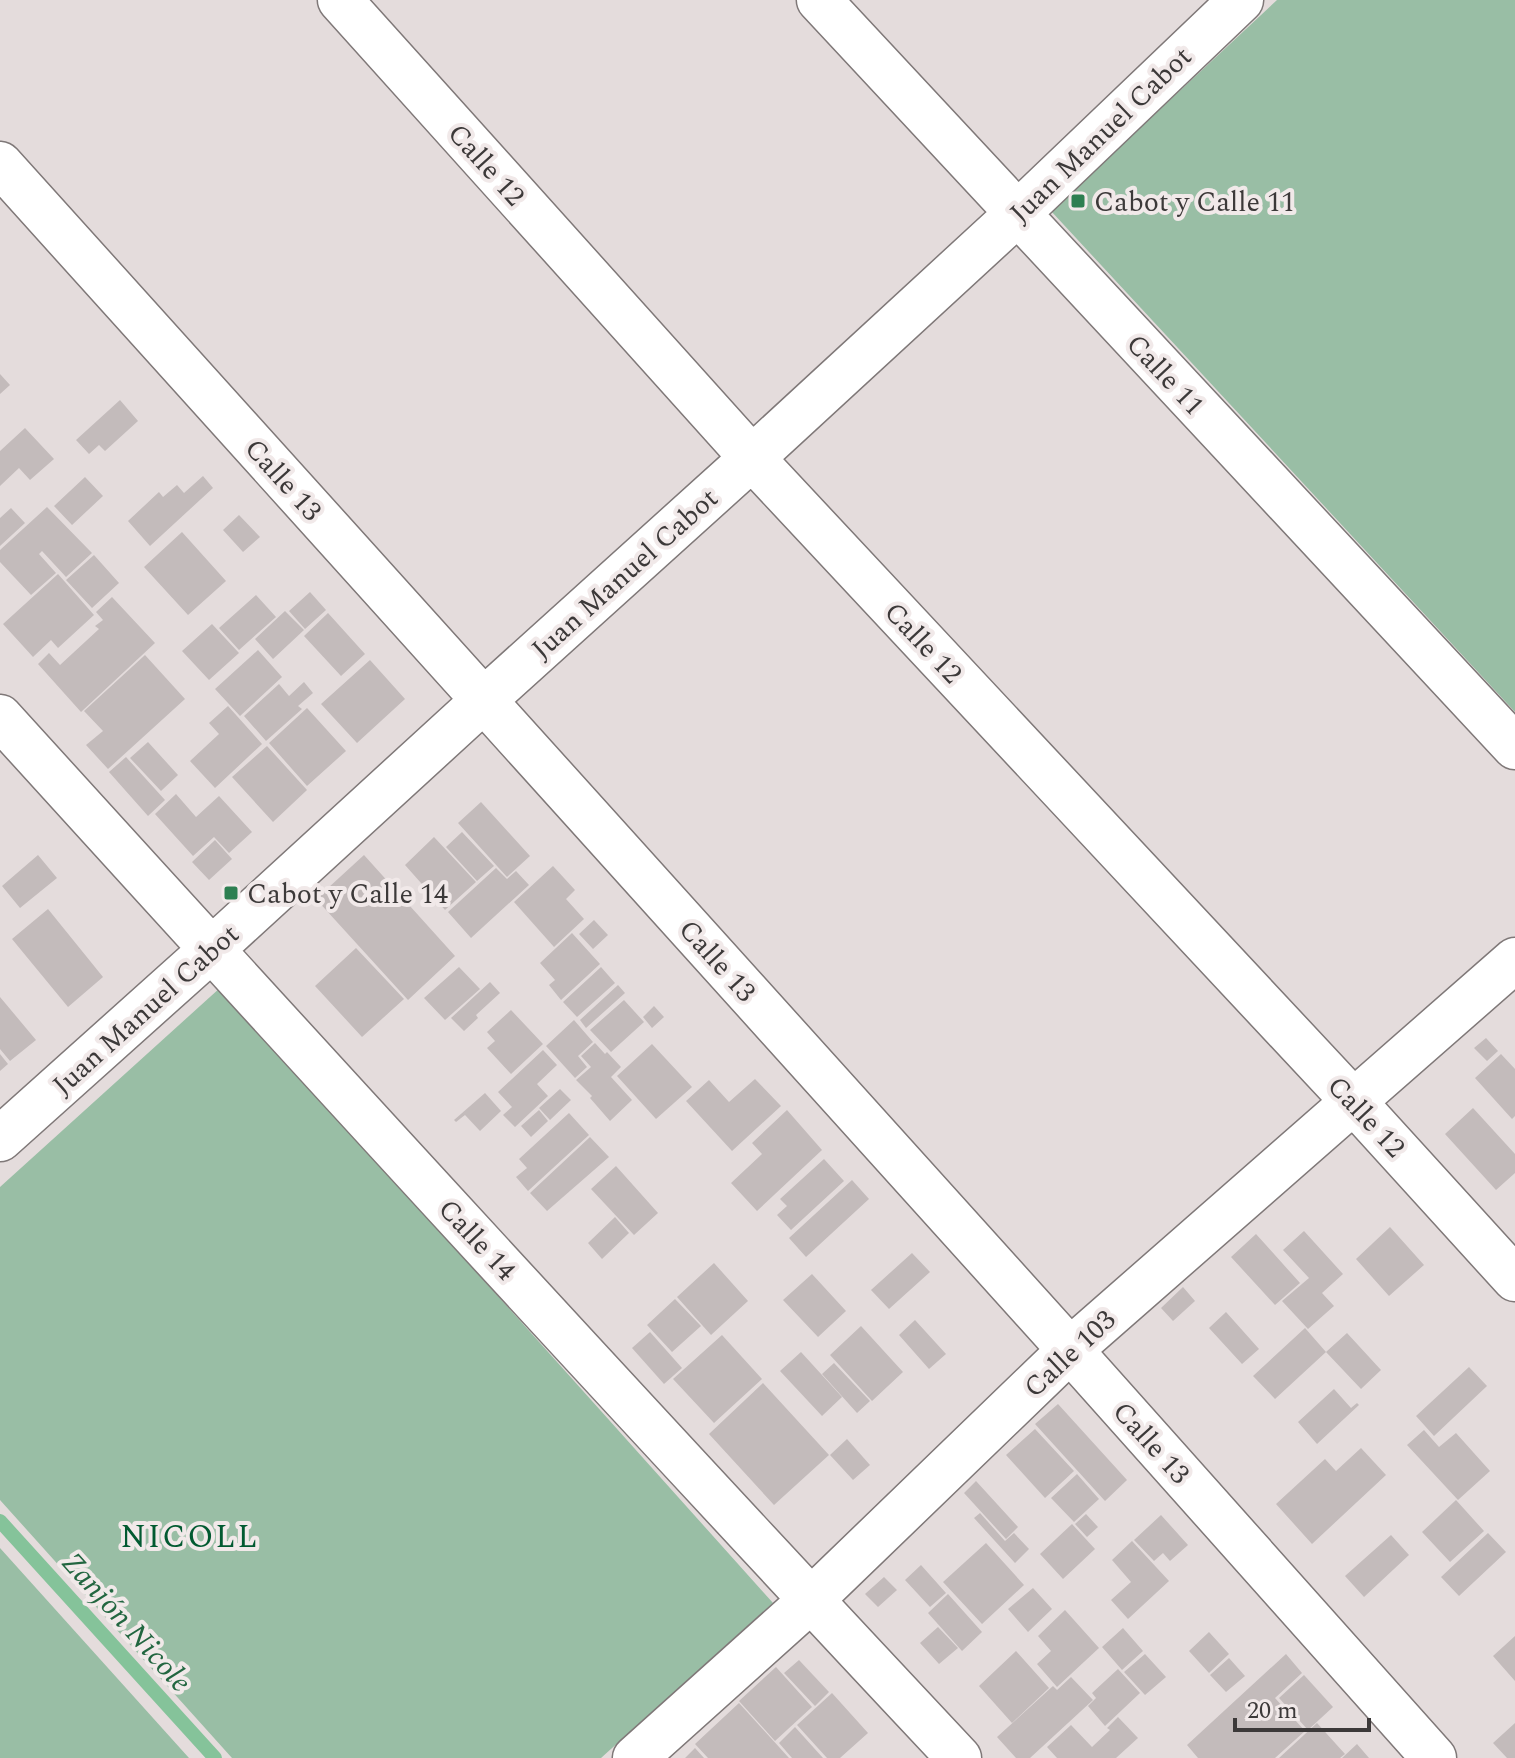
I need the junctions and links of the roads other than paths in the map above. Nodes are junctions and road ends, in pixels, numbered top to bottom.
1 (340, 0) edge
2 (819, 0) edge
3 (1241, 0) edge
4 (0, 164) edge
5 (1017, 214) junction
6 (752, 458) junction
7 (484, 700) junction
8 (0, 717) edge
9 (1515, 747) edge
10 (211, 950) junction
11 (1515, 960) edge
12 (1354, 1102) junction
13 (0, 1139) edge
14 (1515, 1279) edge
15 (1070, 1350) junction
16 (811, 1600) junction
17 (635, 1758) edge
18 (959, 1758) edge
19 (1434, 1758) edge

1 - 6 street, Calle 12
2 - 5 street, Calle 11
3 - 5 street, Juan Manuel Cabot
4 - 7 street, Calle 13
5 - 6 street, Juan Manuel Cabot
5 - 9 street, Calle 11
6 - 7 street, Juan Manuel Cabot
6 - 12 street, Calle 12
7 - 10 street, Juan Manuel Cabot
7 - 15 street, Calle 13
8 - 10 street, Calle 14
10 - 13 street, Juan Manuel Cabot
10 - 16 street, Calle 14
11 - 12 street, Calle 103
12 - 14 street, Calle 12
12 - 15 street, Calle 103
15 - 16 street, Calle 103
15 - 19 street, Calle 13
16 - 17 street, Calle 103
16 - 18 street, Calle 14

